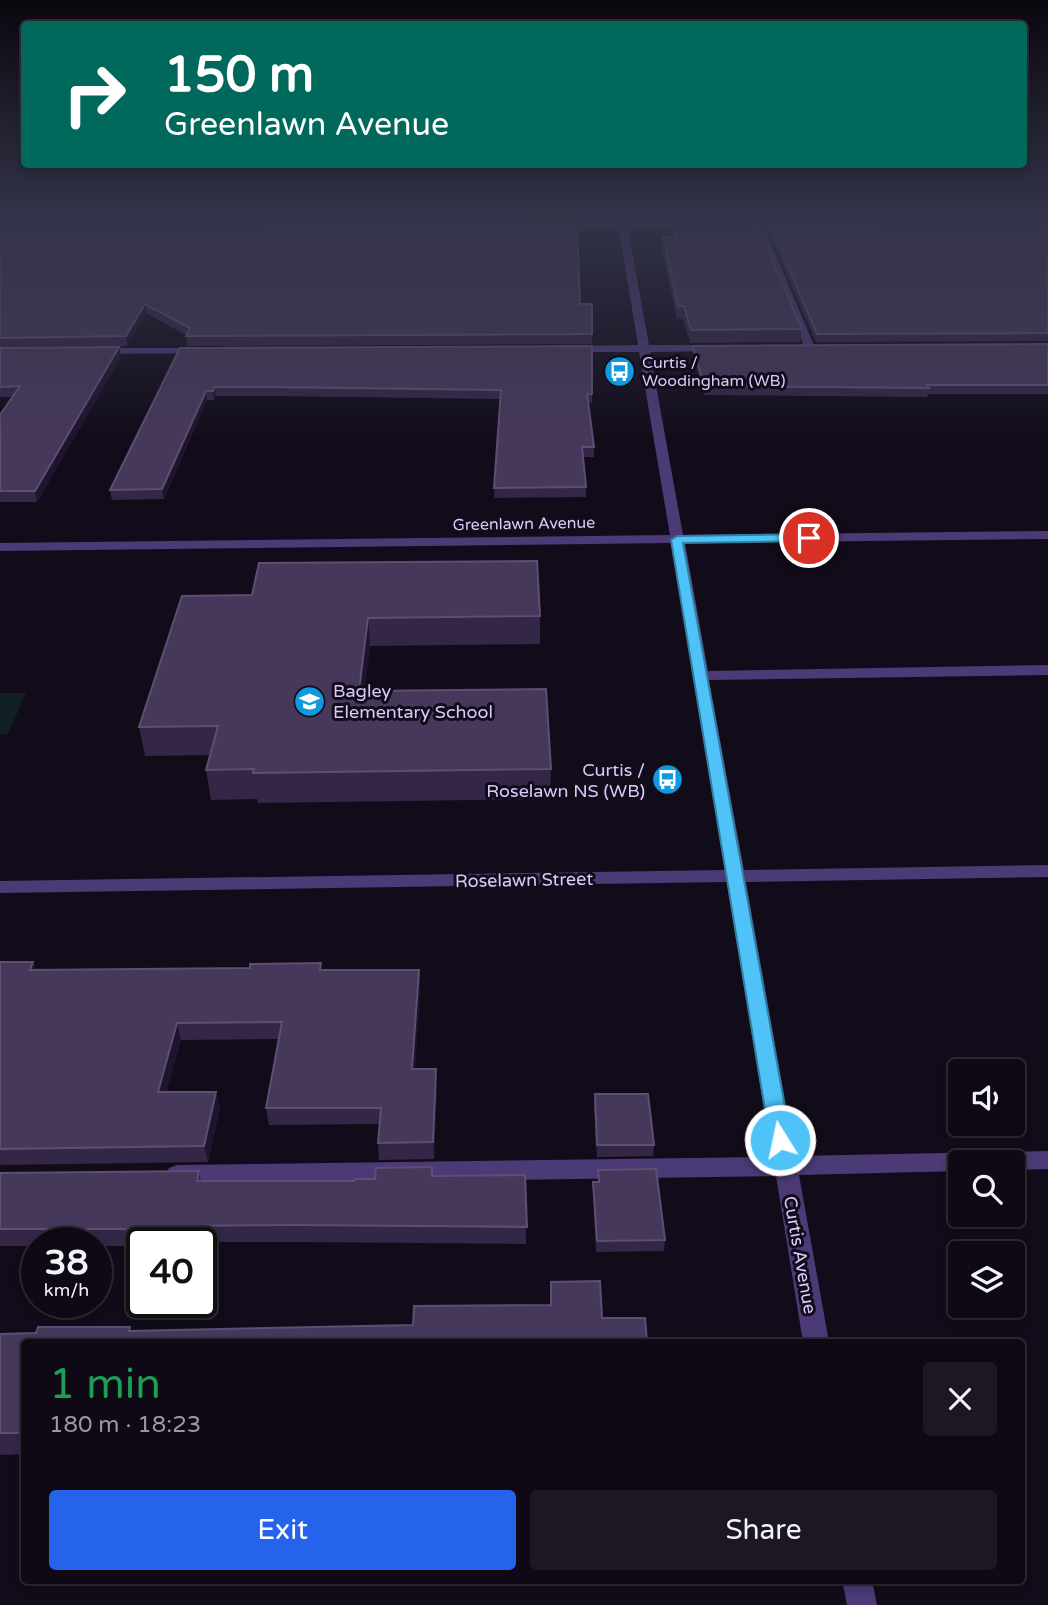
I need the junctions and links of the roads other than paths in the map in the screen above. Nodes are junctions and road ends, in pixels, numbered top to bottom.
1 (633, 290) edge
2 (786, 290) edge
3 (644, 348) junction
4 (727, 348) edge
5 (796, 348) edge
6 (810, 348) junction
7 (823, 348) edge
8 (560, 349) edge
9 (210, 351) edge
10 (84, 352) edge
11 (1048, 535) edge
12 (677, 540) junction
13 (0, 547) edge
14 (1048, 670) edge
15 (700, 676) junction
16 (1048, 872) edge
17 (735, 877) junction
18 (0, 887) edge
19 (1048, 1160) edge
20 (785, 1166) junction
21 (152, 1175) edge
22 (815, 1339) edge
23 (858, 1584) edge
24 (862, 1605) edge

1 - 3 street, Curtis Avenue
2 - 6 street
3 - 4 street
3 - 8 street
3 - 12 street, Curtis Avenue
5 - 6 street
6 - 7 street
9 - 10 street
11 - 12 street, Greenlawn Avenue
12 - 13 street, Greenlawn Avenue
12 - 15 street, Curtis Avenue
14 - 15 street
15 - 17 street, Curtis Avenue
16 - 17 street, Roselawn Street
17 - 18 street, Roselawn Street
17 - 20 street, Curtis Avenue
19 - 20 street
20 - 21 street
20 - 22 street, Curtis Avenue
23 - 24 street

